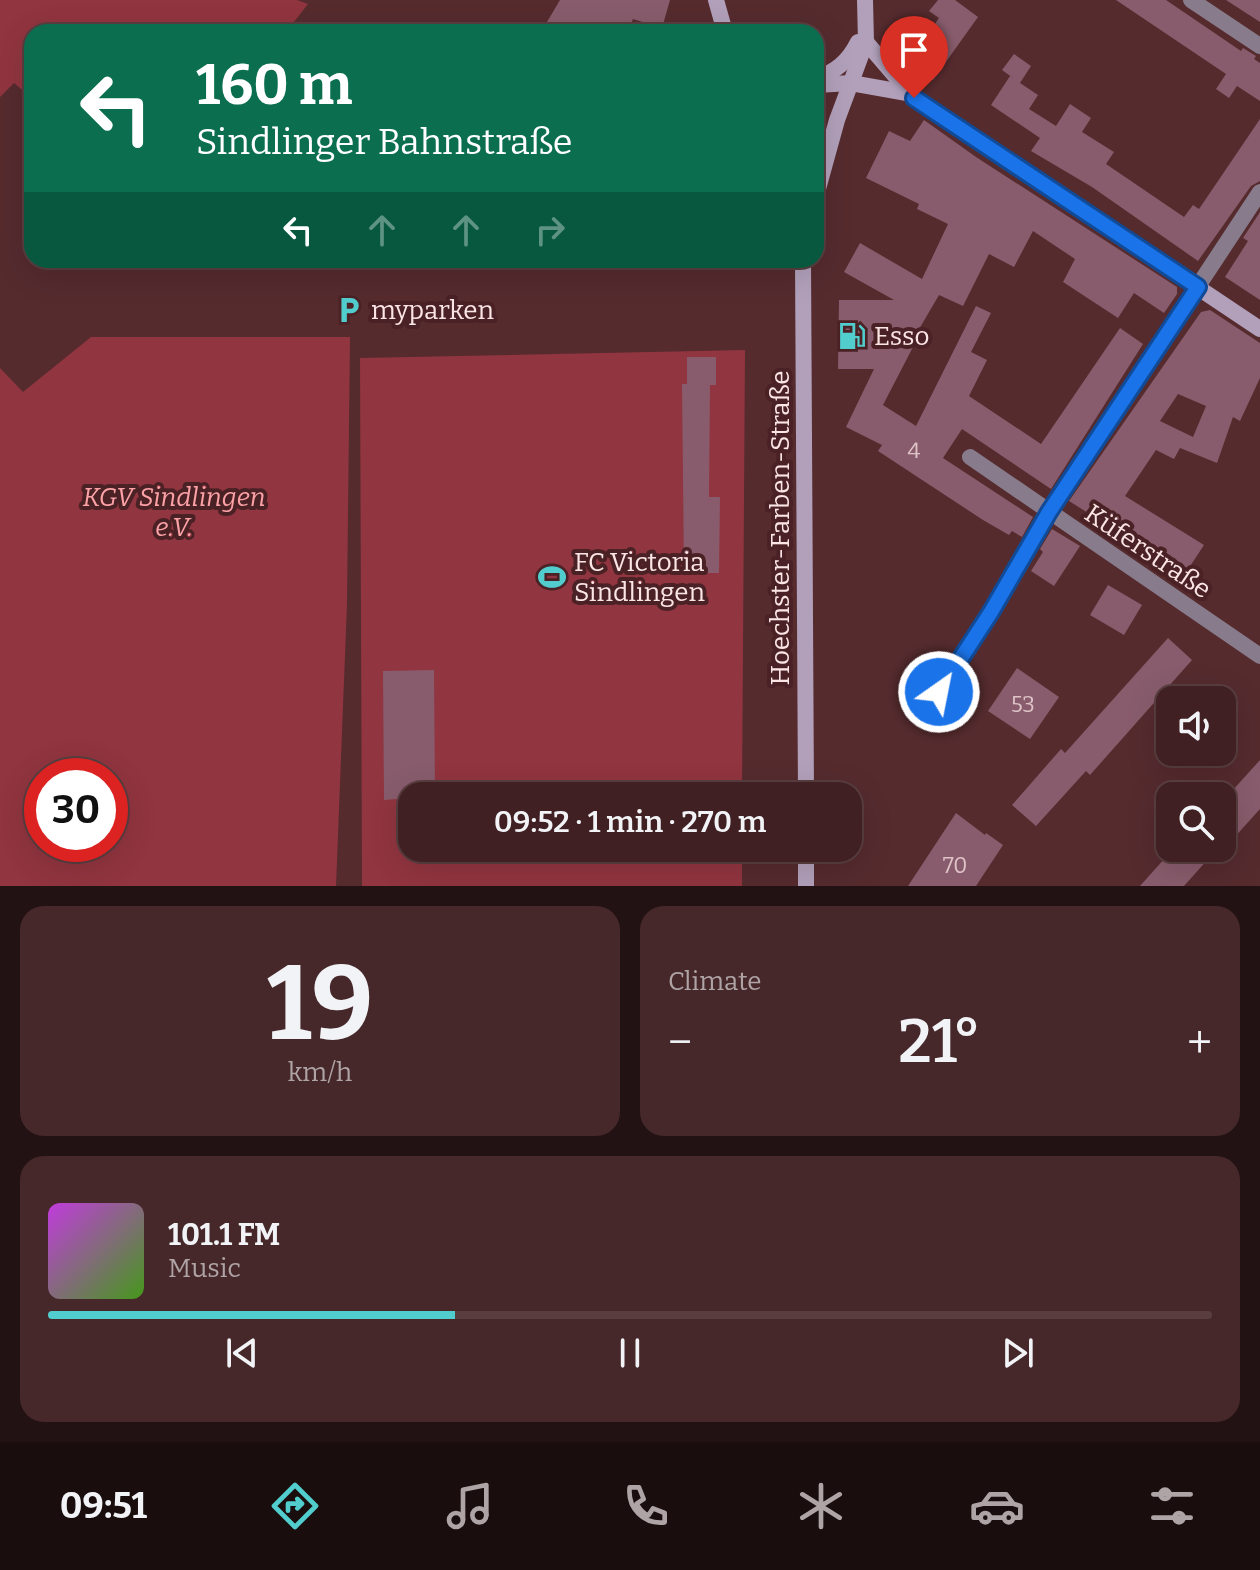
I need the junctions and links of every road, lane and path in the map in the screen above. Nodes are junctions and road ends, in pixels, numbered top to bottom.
1 (716, 0) edge
2 (723, 0) edge
3 (865, 0) edge
4 (1191, 0) edge
5 (722, 24) edge
6 (723, 24) edge
7 (866, 35) junction
8 (1260, 46) edge
9 (824, 77) edge
10 (824, 82) edge
11 (851, 83) junction
12 (907, 93) junction
13 (824, 170) edge
14 (1260, 192) edge
15 (803, 268) edge
16 (1198, 287) junction
17 (1260, 329) edge
18 (970, 457) dead end
19 (1049, 512) junction
20 (1260, 656) edge
21 (939, 692) dead end
22 (806, 782) edge
23 (806, 862) edge
24 (806, 886) edge

1 - 5 main road
2 - 6 main road
3 - 7 main road
4 - 8 street
7 - 9 main road
7 - 11 main road
7 - 12 main road
10 - 11 main road
11 - 12 main road
11 - 13 main road
12 - 16 main road
14 - 16 street
15 - 22 main road, Hoechster-Farben-Straße
16 - 17 main road
16 - 19 street
18 - 19 street, Küferstraße
19 - 20 street, Küferstraße
19 - 21 street
23 - 24 main road

